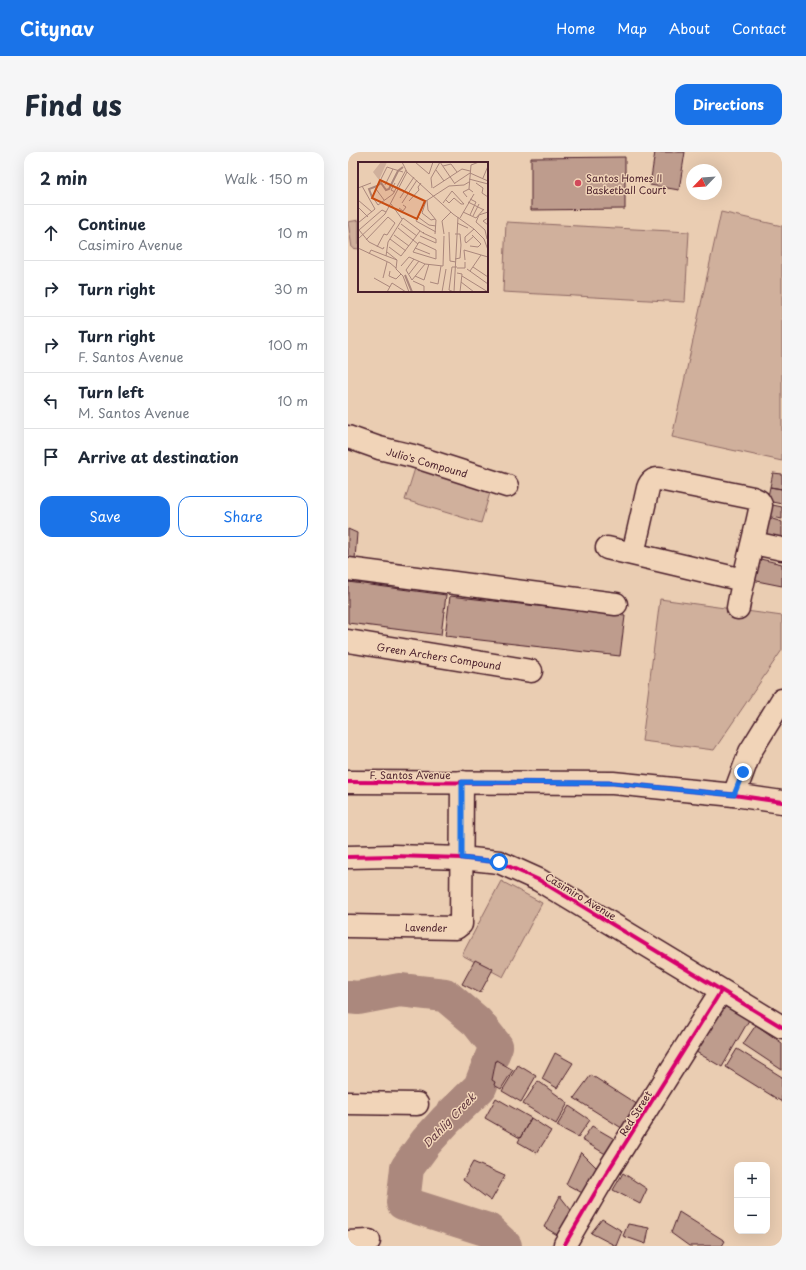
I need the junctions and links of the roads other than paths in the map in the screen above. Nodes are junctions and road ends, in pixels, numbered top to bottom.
1 (348, 438) edge
2 (507, 486) dead end
3 (753, 543) junction
4 (607, 548) dead end
5 (782, 549) edge
6 (633, 554) junction
7 (348, 569) edge
8 (743, 580) junction
9 (616, 604) dead end
10 (738, 608) dead end
11 (348, 641) edge
12 (531, 671) dead end
13 (782, 700) edge
14 (348, 782) edge
15 (462, 782) junction
16 (734, 795) junction
17 (782, 802) edge
18 (348, 857) edge
19 (462, 858) junction
20 (348, 926) edge
21 (721, 991) junction
22 (782, 1027) edge
23 (348, 1103) edge
24 (417, 1104) dead end
25 (369, 1241) dead end
26 (348, 1242) edge
27 (565, 1244) dead end

1 - 2 street, Julio's Compound
3 - 5 street
3 - 6 street
3 - 8 street
4 - 6 street
6 - 8 street
7 - 9 street
8 - 10 street
11 - 12 street, Green Archers Compound
13 - 16 street
14 - 15 street, F. Santos Avenue
15 - 16 street, F. Santos Avenue
15 - 19 street
16 - 17 street, F. Santos Avenue
18 - 19 street, Casimiro Avenue
19 - 20 street, Lavender
19 - 21 street, Casimiro Avenue
21 - 22 street, Casimiro Avenue
21 - 27 street, Red Street
23 - 24 street
25 - 26 street

